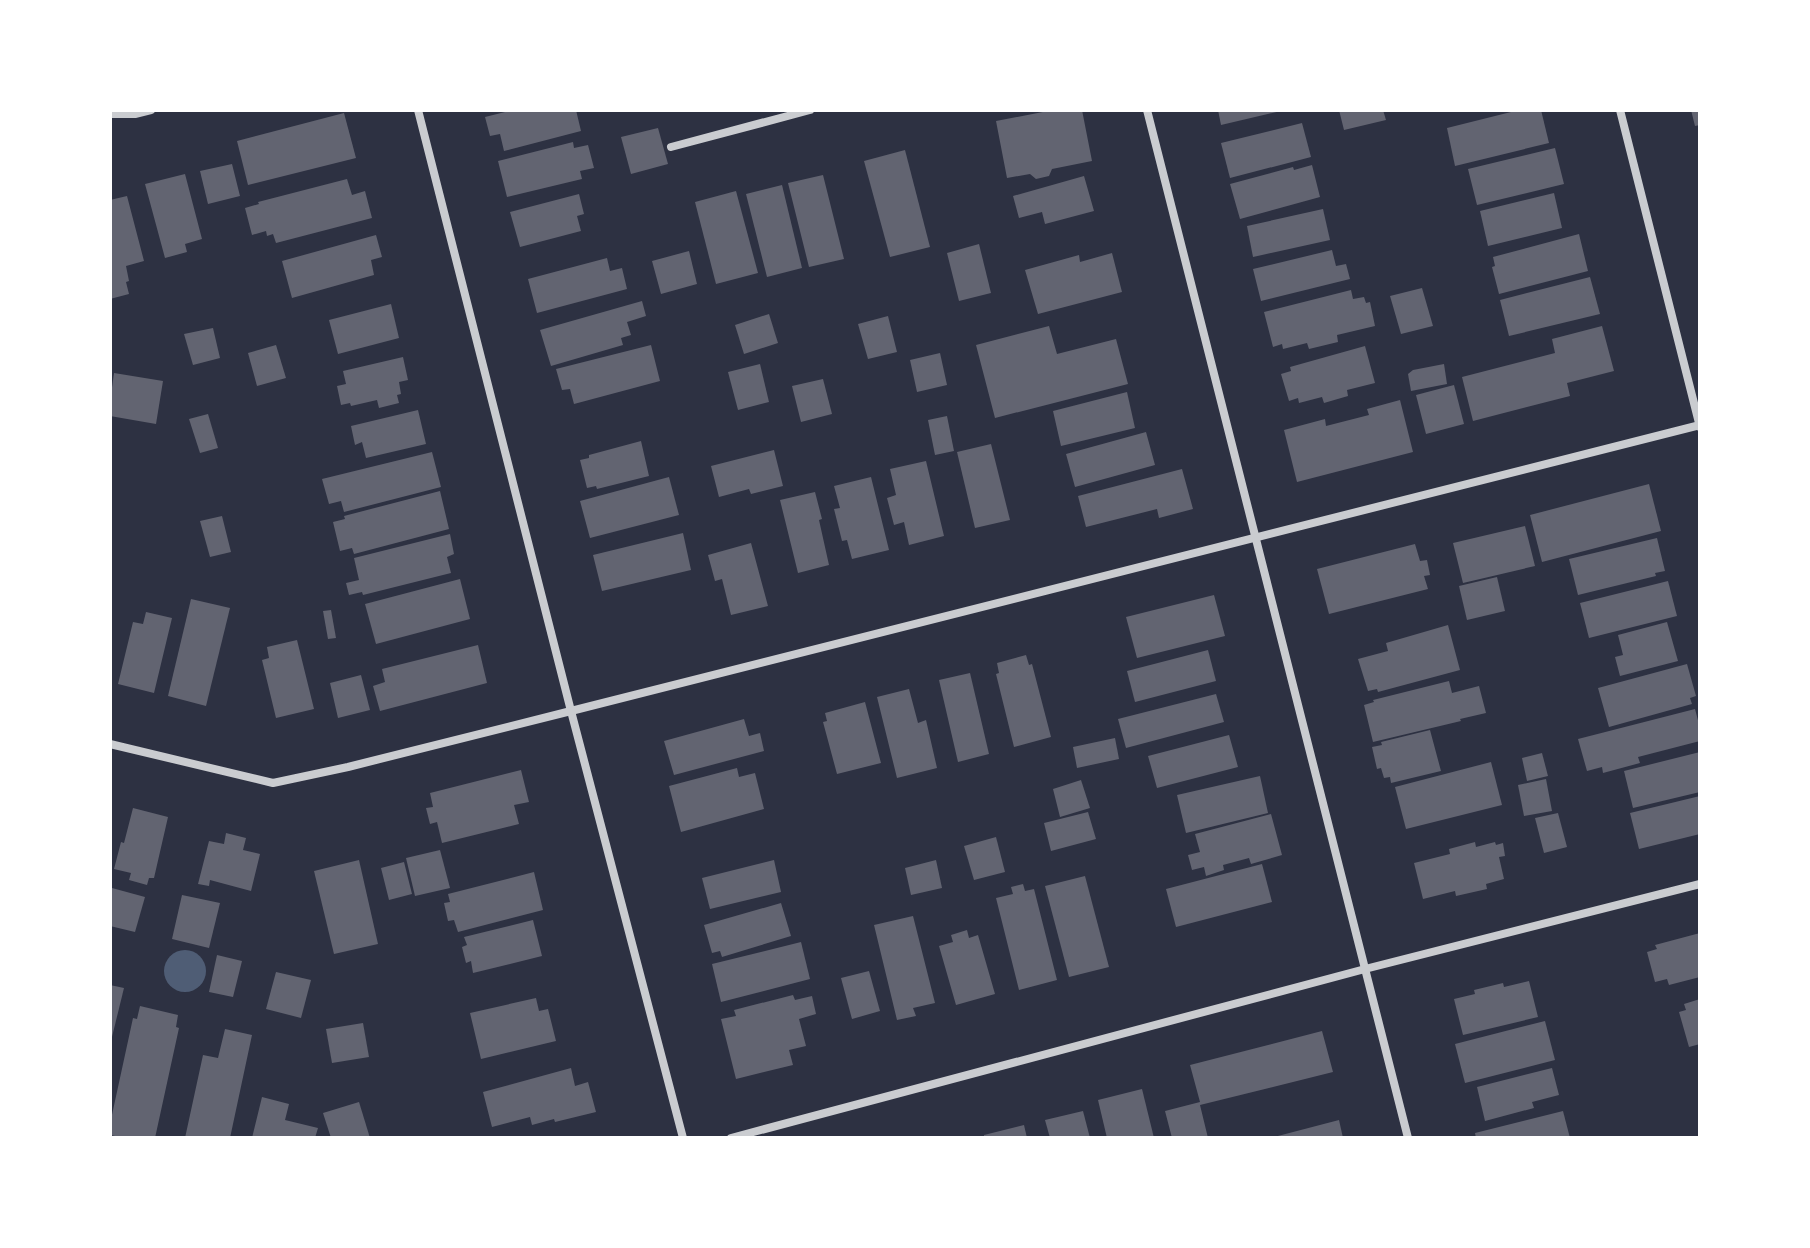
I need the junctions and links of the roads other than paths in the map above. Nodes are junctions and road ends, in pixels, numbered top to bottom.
1 (151, 110) edge
2 (418, 110) edge
3 (810, 110) edge
4 (1147, 110) edge
5 (1620, 110) edge
6 (110, 114) edge
7 (671, 147) dead end
8 (1700, 426) edge
9 (1256, 537) junction
10 (571, 711) junction
11 (110, 744) edge
12 (1700, 884) edge
13 (1365, 969) junction
14 (683, 1138) edge
15 (731, 1138) edge
16 (1408, 1138) edge

1 - 6 street
2 - 10 street
3 - 7 street
4 - 9 street
5 - 8 street
8 - 9 street
9 - 10 street
9 - 13 street
10 - 11 street
10 - 14 street
12 - 13 street
13 - 15 street
13 - 16 street

